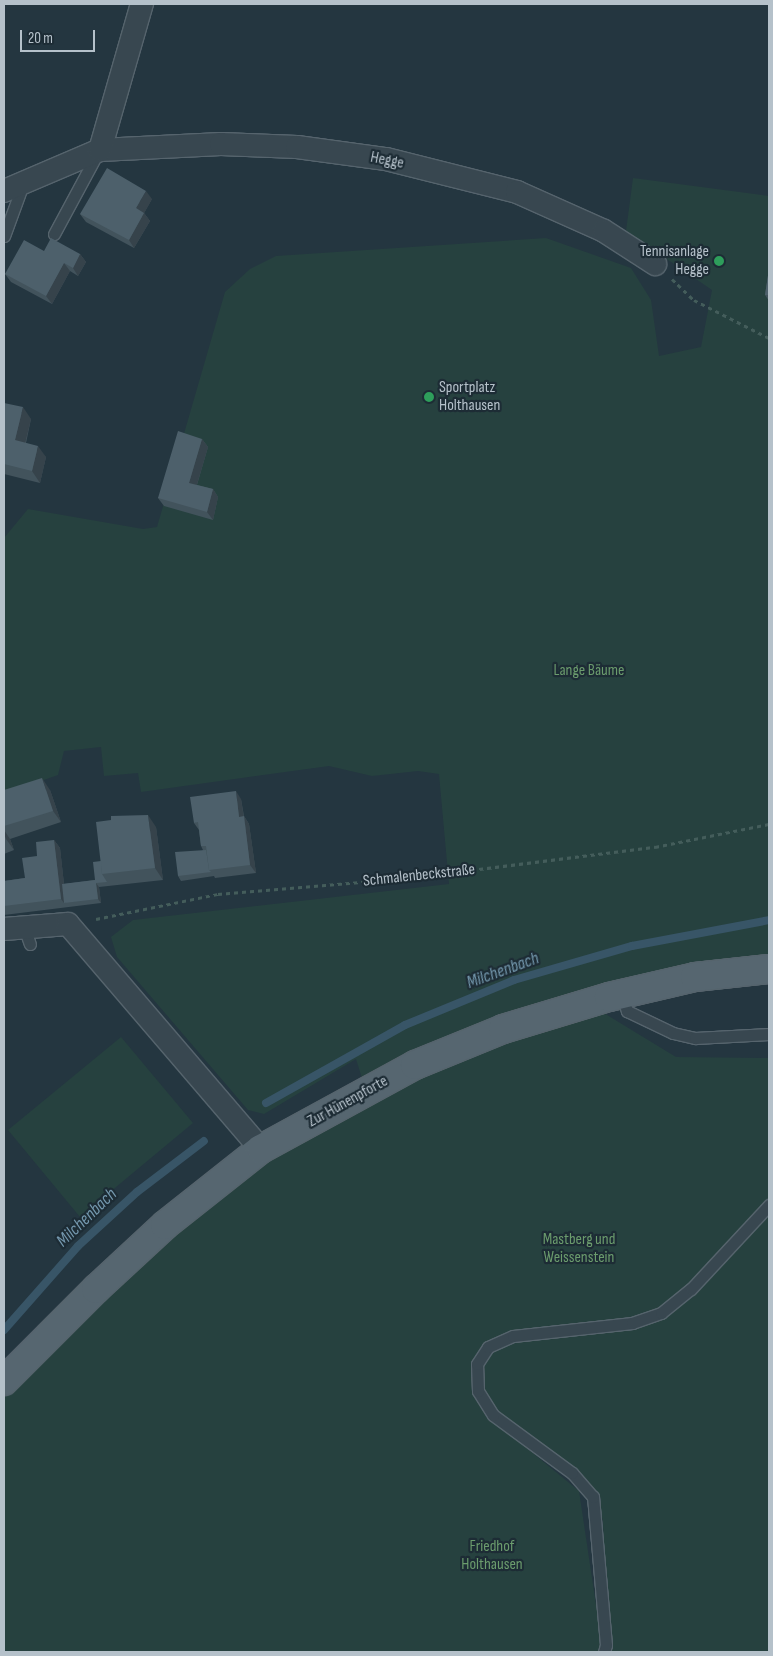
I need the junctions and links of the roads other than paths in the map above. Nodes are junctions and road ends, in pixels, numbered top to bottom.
1 (142, 4) edge
2 (100, 150) junction
3 (13, 188) edge
4 (54, 234) dead end
5 (4, 236) edge
6 (655, 264) road end
7 (19, 934) edge
8 (769, 969) edge
9 (624, 1003) junction
10 (769, 1034) edge
11 (261, 1149) junction
12 (769, 1205) edge
13 (4, 1381) edge
14 (604, 1652) edge

1 - 2 street
2 - 3 street, Hegge
2 - 4 lane
2 - 6 street, Hegge
3 - 5 lane
7 - 11 street
8 - 9 main road, Zur Hünenpforte
9 - 10 lane
9 - 11 main road, Zur Hünenpforte
11 - 13 main road, Zur Hünenpforte
12 - 14 lane

